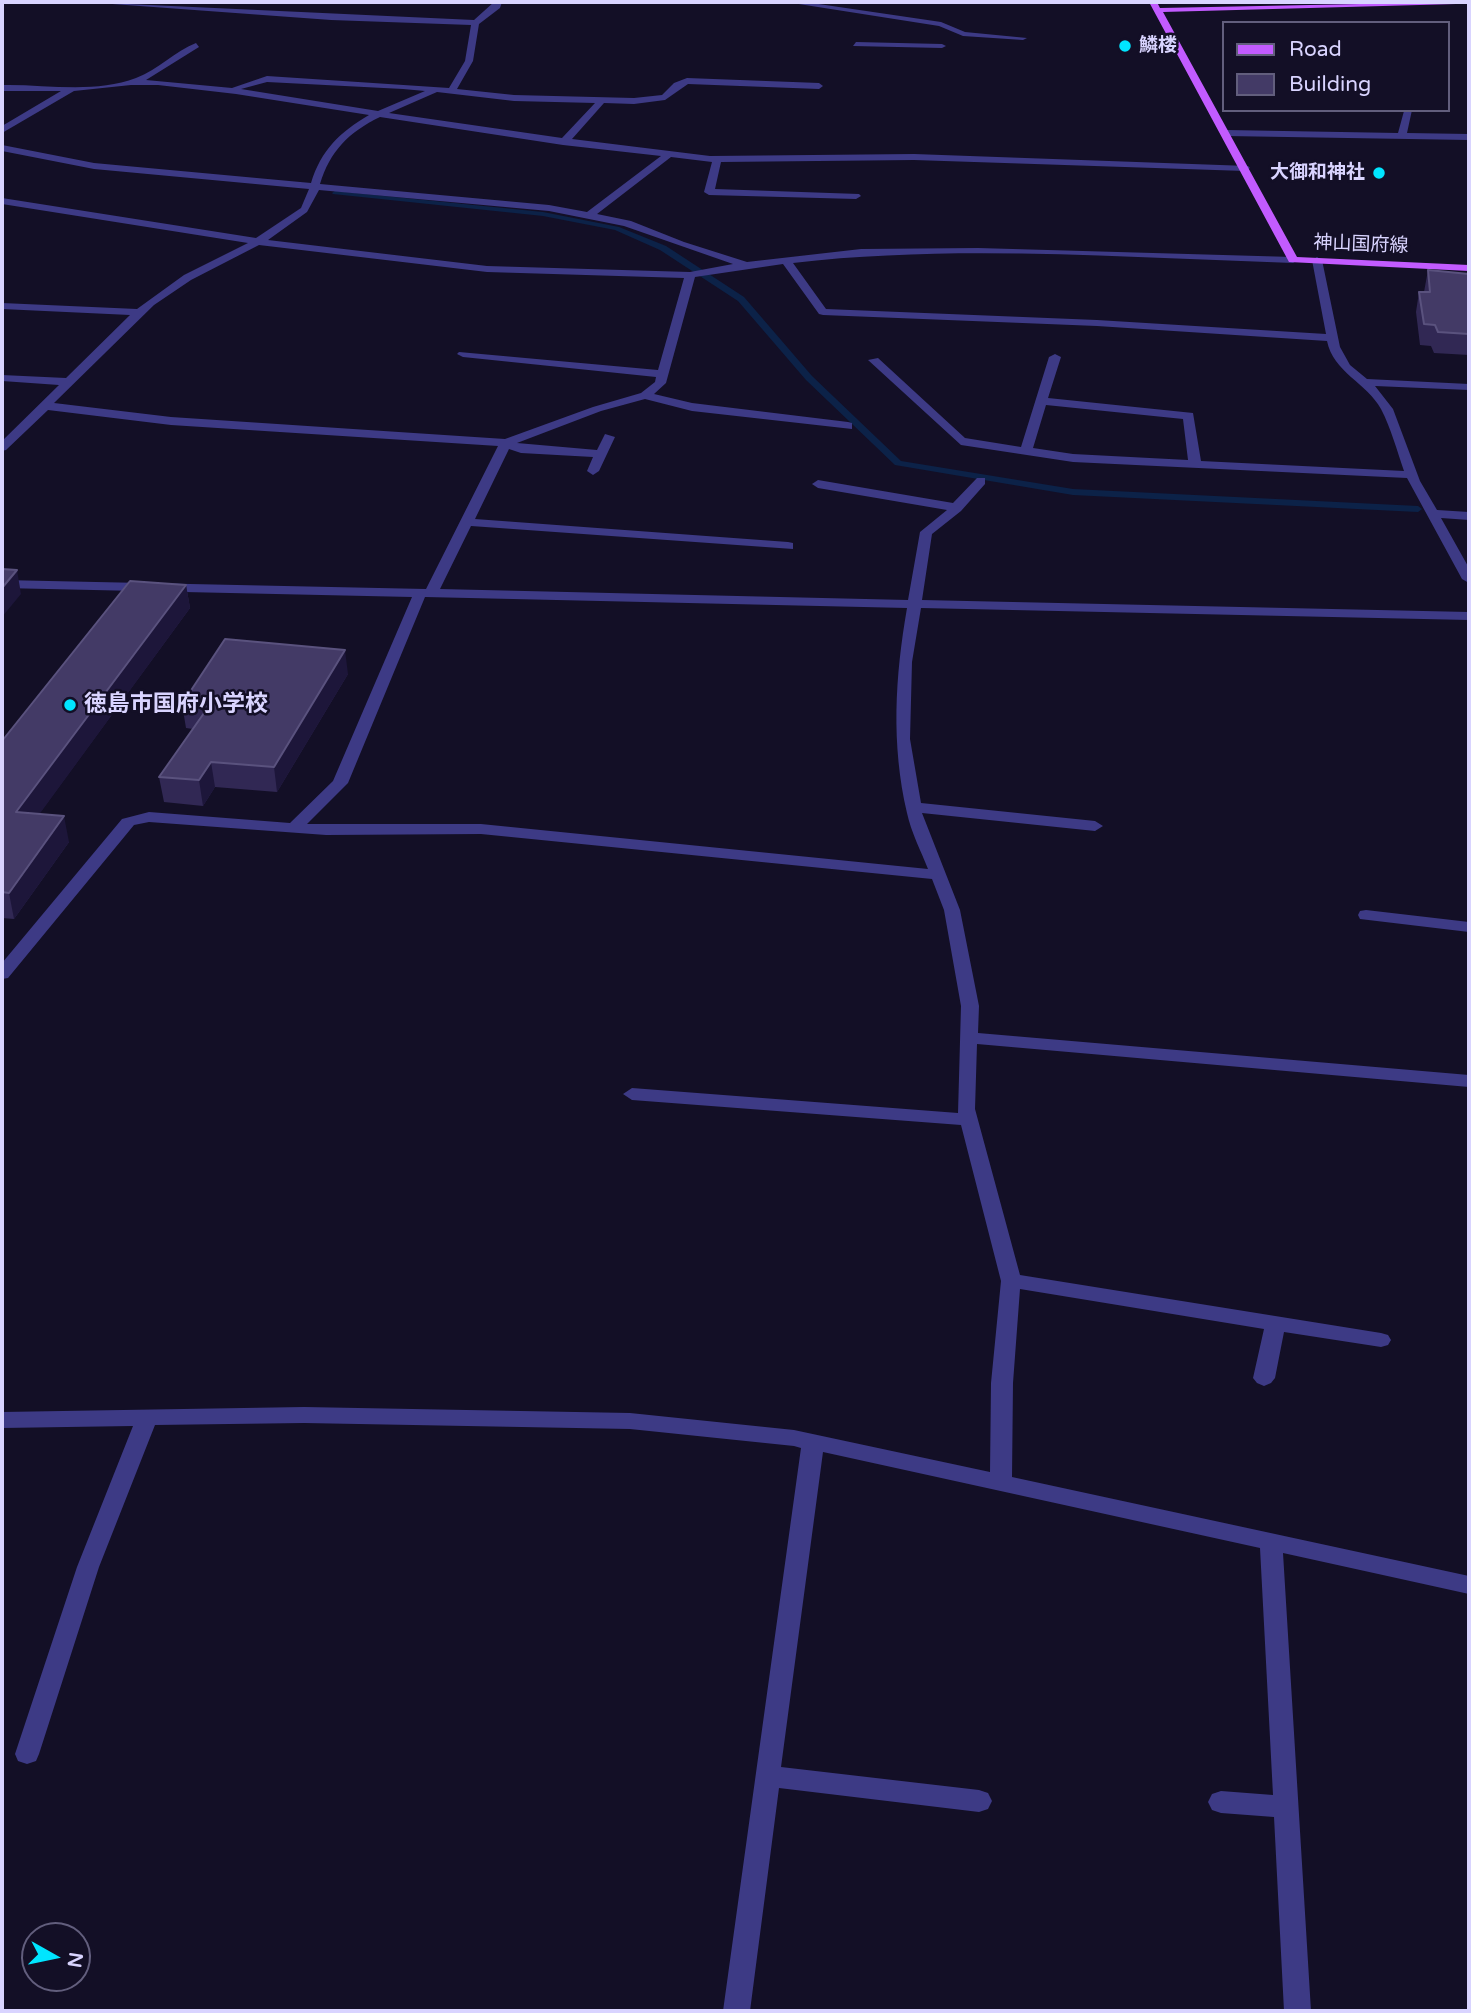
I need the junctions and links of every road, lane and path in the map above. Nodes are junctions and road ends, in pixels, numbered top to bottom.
1 (89, 2) edge
2 (498, 2) edge
3 (790, 2) edge
4 (1455, 2) edge
5 (1220, 5) edge
6 (1156, 6) edge
7 (476, 23) junction
8 (947, 27) junction
9 (1023, 38) dead end
10 (856, 44) dead end
11 (196, 45) dead end
12 (133, 83) junction
13 (819, 86) dead end
14 (74, 87) junction
15 (2, 88) edge
16 (437, 89) junction
17 (228, 90) junction
18 (452, 90) junction
19 (601, 101) junction
20 (1409, 112) edge
21 (379, 115) junction
22 (2, 130) edge
23 (1226, 133) junction
24 (1402, 137) junction
25 (1469, 137) edge
26 (563, 142) junction
27 (2, 148) edge
28 (668, 155) junction
29 (717, 159) junction
30 (1245, 168) junction
31 (810, 182) dead end
32 (313, 186) junction
33 (807, 195) junction
34 (856, 196) dead end
35 (2, 201) edge
36 (588, 216) junction
37 (255, 241) junction
38 (1293, 260) junction
39 (1317, 260) junction
40 (786, 261) junction
41 (746, 265) junction
42 (1469, 268) edge
43 (695, 274) junction
44 (2, 306) edge
45 (141, 312) junction
46 (1332, 338) junction
47 (463, 354) dead end
48 (1055, 357) dead end
49 (874, 360) dead end
50 (663, 374) junction
51 (2, 378) edge
52 (72, 382) junction
53 (1363, 382) junction
54 (1469, 387) edge
55 (645, 395) junction
56 (1042, 401) junction
57 (48, 406) junction
58 (848, 426) dead end
59 (609, 437) dead end
60 (506, 443) junction
61 (2, 447) edge
62 (1026, 451) junction
63 (601, 454) junction
64 (1195, 464) junction
65 (593, 471) dead end
66 (1412, 475) junction
67 (981, 481) dead end
68 (818, 484) dead end
69 (957, 508) junction
70 (1432, 514) junction
71 (1469, 516) edge
72 (467, 522) junction
73 (788, 546) dead end
74 (1469, 579) edge
75 (2, 583) edge
76 (426, 593) junction
77 (913, 603) junction
78 (1469, 616) edge
79 (914, 807) junction
80 (1095, 826) dead end
81 (294, 828) junction
82 (938, 875) junction
83 (1366, 915) dead end
84 (1469, 927) edge
85 (2, 974) edge
86 (968, 1038) junction
87 (1469, 1081) edge
88 (632, 1094) dead end
89 (968, 1120) junction
90 (1011, 1281) junction
91 (1276, 1323) junction
92 (1381, 1340) dead end
93 (1264, 1378) dead end
94 (147, 1418) junction
95 (2, 1420) edge
96 (814, 1443) junction
97 (1001, 1483) junction
98 (1271, 1542) junction
99 (1469, 1586) edge
100 (27, 1754) dead end
101 (768, 1776) junction
102 (979, 1801) dead end
103 (1221, 1802) dead end
104 (1286, 1807) junction
105 (736, 2011) edge
106 (1298, 2011) edge

1 - 7 street
2 - 7 street
3 - 8 street
4 - 5 main road
5 - 6 main road
6 - 23 main road, 神山国府線
7 - 18 street
8 - 9 street
8 - 10 street
11 - 12 street
12 - 14 street
12 - 17 street
13 - 19 street
14 - 15 street
14 - 22 street
16 - 17 street
16 - 18 street
16 - 21 street
17 - 21 street
18 - 19 street
19 - 26 street
20 - 24 street
21 - 26 street
21 - 32 street
23 - 24 street
23 - 30 main road, 神山国府線
24 - 25 street
26 - 28 street
27 - 32 street
28 - 29 street
28 - 36 street
29 - 30 street
29 - 33 street
30 - 38 main road, 神山国府線
31 - 33 street
32 - 36 street
32 - 37 street
33 - 34 street
35 - 37 street
36 - 41 street
37 - 43 street
37 - 45 street
38 - 39 main road, 神山国府線
38 - 40 street
39 - 42 main road, 神山国府線
39 - 46 street
40 - 41 street
40 - 46 street
41 - 43 street
43 - 50 street
44 - 45 street
45 - 52 street
46 - 53 street
47 - 50 street
48 - 56 street
49 - 62 street
50 - 55 street
51 - 52 street
52 - 57 street
53 - 54 street
53 - 66 street
55 - 58 street
55 - 60 street
56 - 62 street
56 - 64 street
57 - 60 street
57 - 61 street
59 - 63 street
60 - 63 street
60 - 72 street
62 - 64 street
63 - 65 street
64 - 66 street
66 - 70 street
67 - 69 street
68 - 69 street
69 - 77 street
70 - 71 street
70 - 74 street
72 - 73 street
72 - 76 street
75 - 76 street
76 - 77 street
76 - 81 street
77 - 78 street
77 - 79 street
79 - 80 street
79 - 82 street
81 - 82 street
81 - 85 street
82 - 86 street
83 - 84 street
86 - 87 street
86 - 89 street
88 - 89 street
89 - 90 street
90 - 91 street
90 - 97 street
91 - 92 street
91 - 93 street
94 - 95 street
94 - 96 street
94 - 100 street
96 - 97 street
96 - 101 street
97 - 98 street
98 - 99 street
98 - 104 street
101 - 102 street
101 - 105 street
103 - 104 street
104 - 106 street

